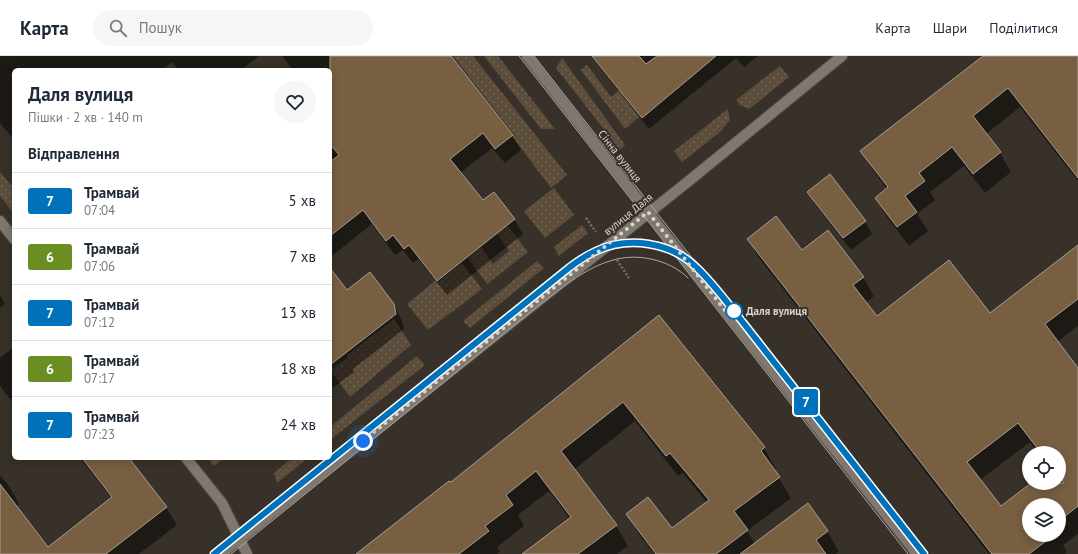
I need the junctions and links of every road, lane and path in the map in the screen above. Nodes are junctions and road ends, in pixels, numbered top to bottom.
1 (527, 56) edge
2 (842, 56) edge
3 (648, 212) junction
4 (0, 221) edge
5 (12, 236) edge
6 (188, 460) edge
7 (239, 539) junction
8 (221, 554) edge
9 (247, 554) edge
10 (917, 554) edge

1 - 3 street, Сінна вулиця
2 - 3 street, вулиця Даля
3 - 7 street, вулиця Даля
3 - 10 street, Сінна вулиця
4 - 5 street
6 - 7 street
7 - 8 street, вулиця Даля
7 - 9 street

